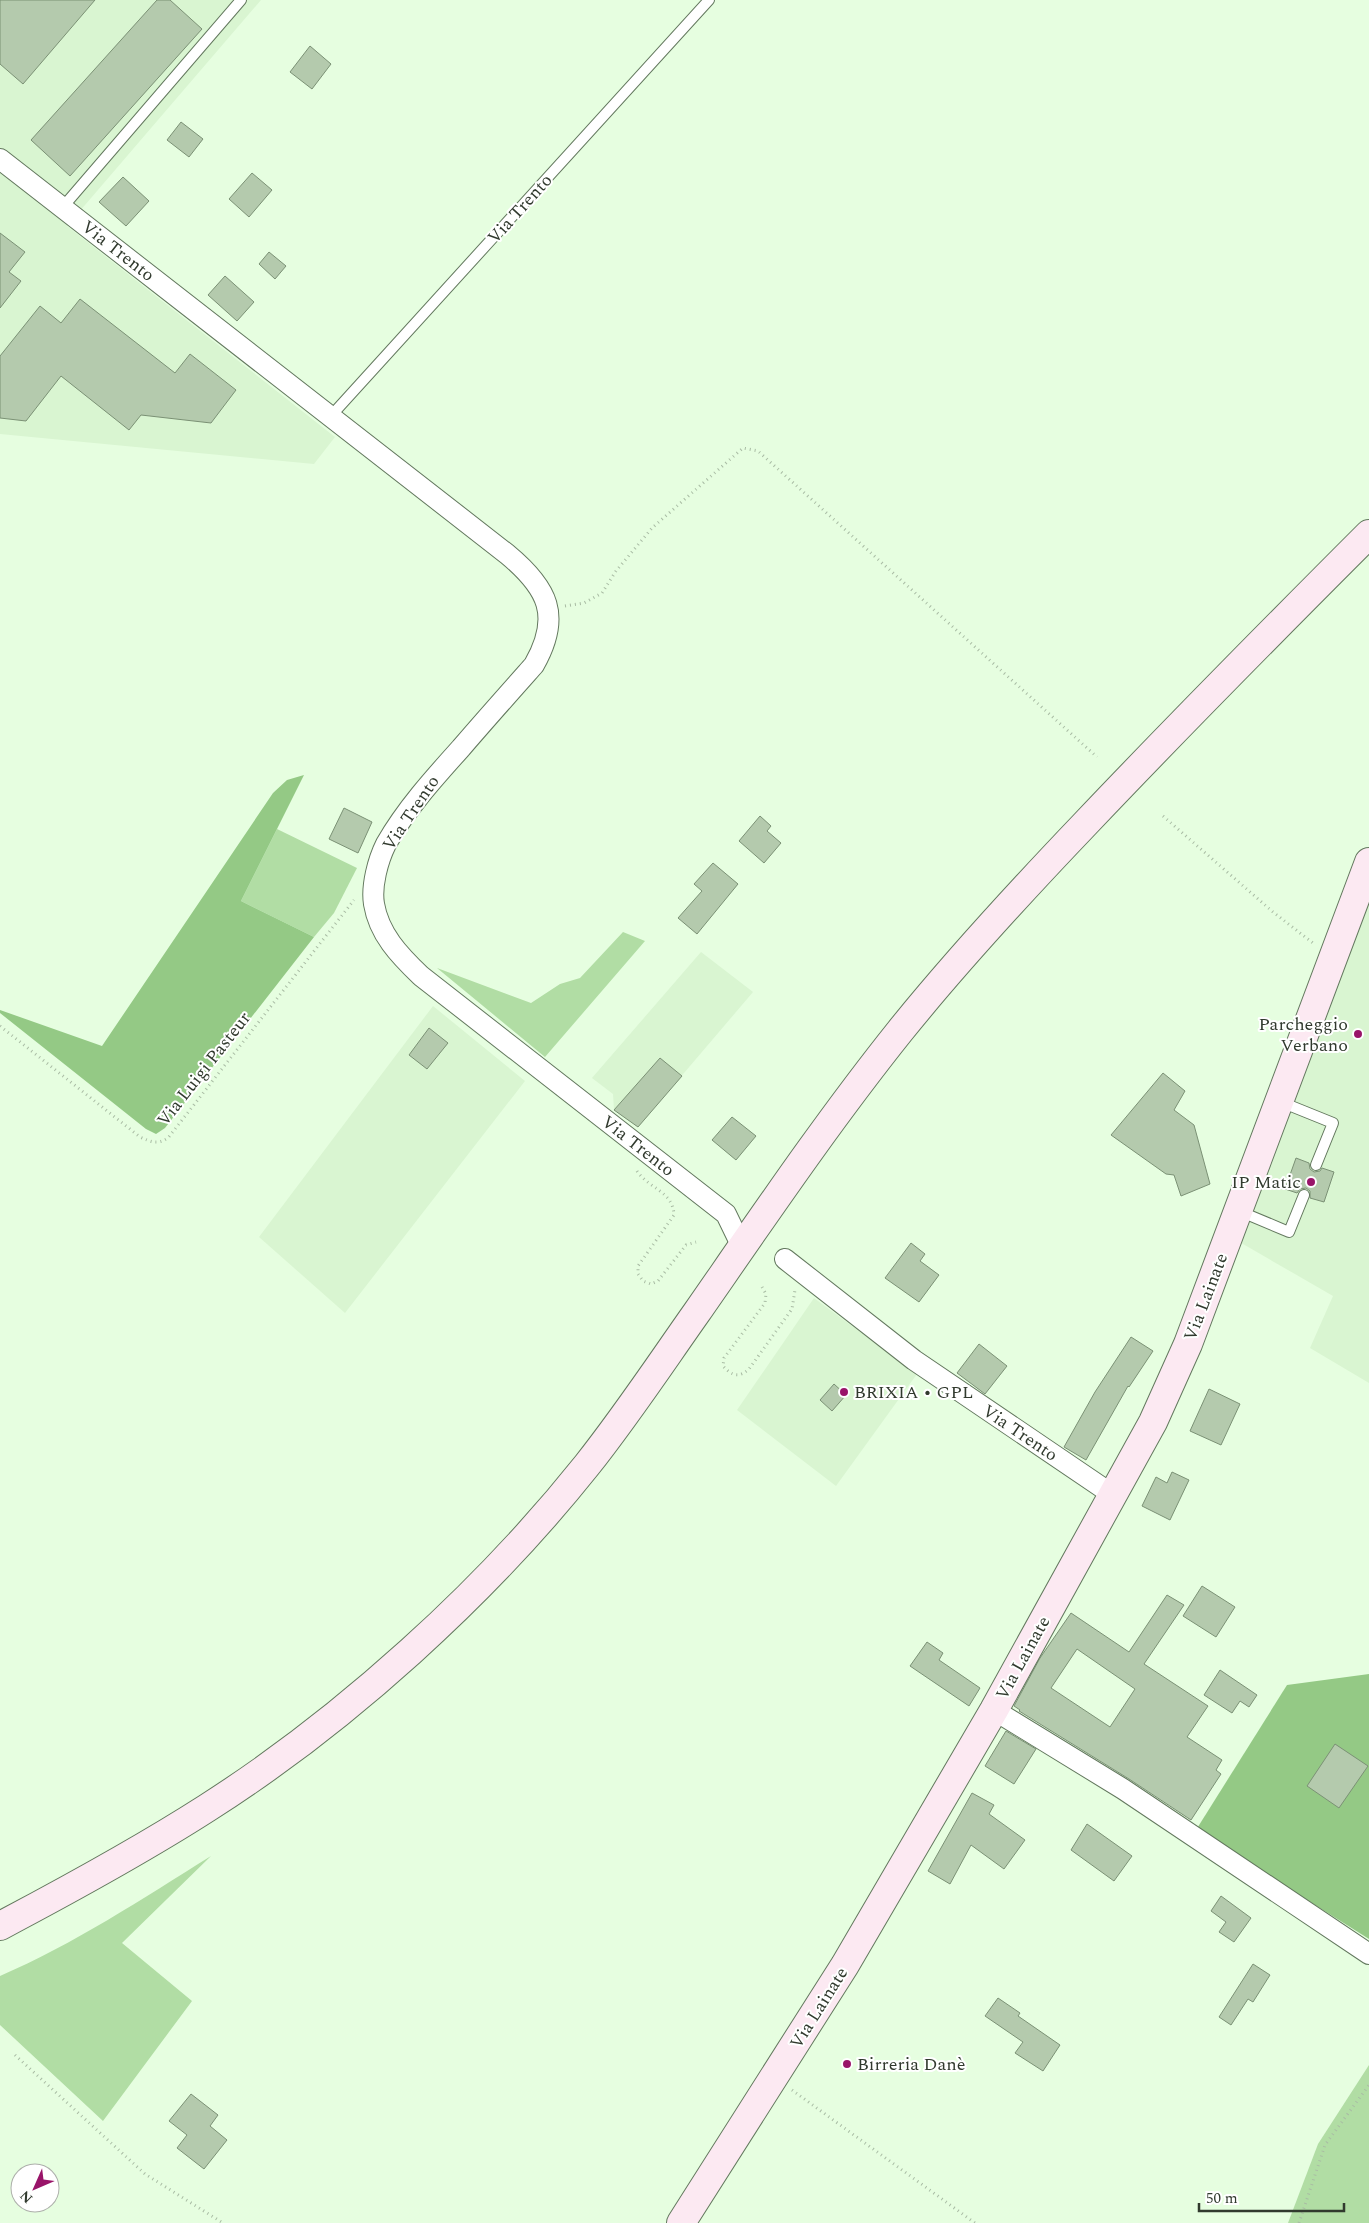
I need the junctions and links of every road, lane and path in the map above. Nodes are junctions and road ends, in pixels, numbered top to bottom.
1 (241, 0) edge
2 (709, 0) edge
3 (0, 159) edge
4 (62, 208) junction
5 (330, 418) junction
6 (1369, 534) edge
7 (547, 605) junction
8 (1096, 757) dead end
9 (1163, 816) dead end
10 (1369, 862) edge
11 (375, 878) junction
12 (1333, 958) junction
13 (0, 1026) edge
14 (1280, 1102) junction
15 (644, 1150) junction
16 (1316, 1165) dead end
17 (1304, 1196) dead end
18 (1238, 1210) junction
19 (726, 1214) junction
20 (763, 1217) junction
21 (696, 1242) dead end
22 (742, 1247) junction
23 (785, 1260) dead end
24 (805, 1275) junction
25 (762, 1286) dead end
26 (1114, 1495) junction
27 (994, 1710) junction
28 (0, 1926) edge
29 (1369, 1954) edge
30 (15, 2055) dead end
31 (775, 2078) junction
32 (1369, 2085) edge
33 (223, 2223) edge
34 (680, 2223) edge
35 (976, 2223) edge
36 (1299, 2223) edge

1 - 4 lane
2 - 5 lane, Via Trento
3 - 4 street, Via Trento
4 - 5 street, Via Trento
5 - 7 street, Via Trento
6 - 20 main road
7 - 8 path
7 - 11 street, Via Trento
9 - 12 path
10 - 12 main road, Via Lainate
11 - 13 path, Via Luigi Pasteur
11 - 15 street, Via Trento
12 - 14 main road, Via Lainate
14 - 16 lane
14 - 18 main road, Via Lainate
15 - 19 street, Via Trento
15 - 21 path
17 - 18 lane
18 - 26 main road, Via Lainate
19 - 20 street
19 - 22 street
20 - 22 main road
22 - 28 main road
23 - 24 street, Via Trento
24 - 25 path
24 - 26 street, Via Trento
26 - 27 main road, Via Lainate
27 - 29 street, Via Lainate
27 - 31 main road, Via Lainate
30 - 33 path
31 - 34 main road, Via Lainate
31 - 35 path
32 - 36 path

